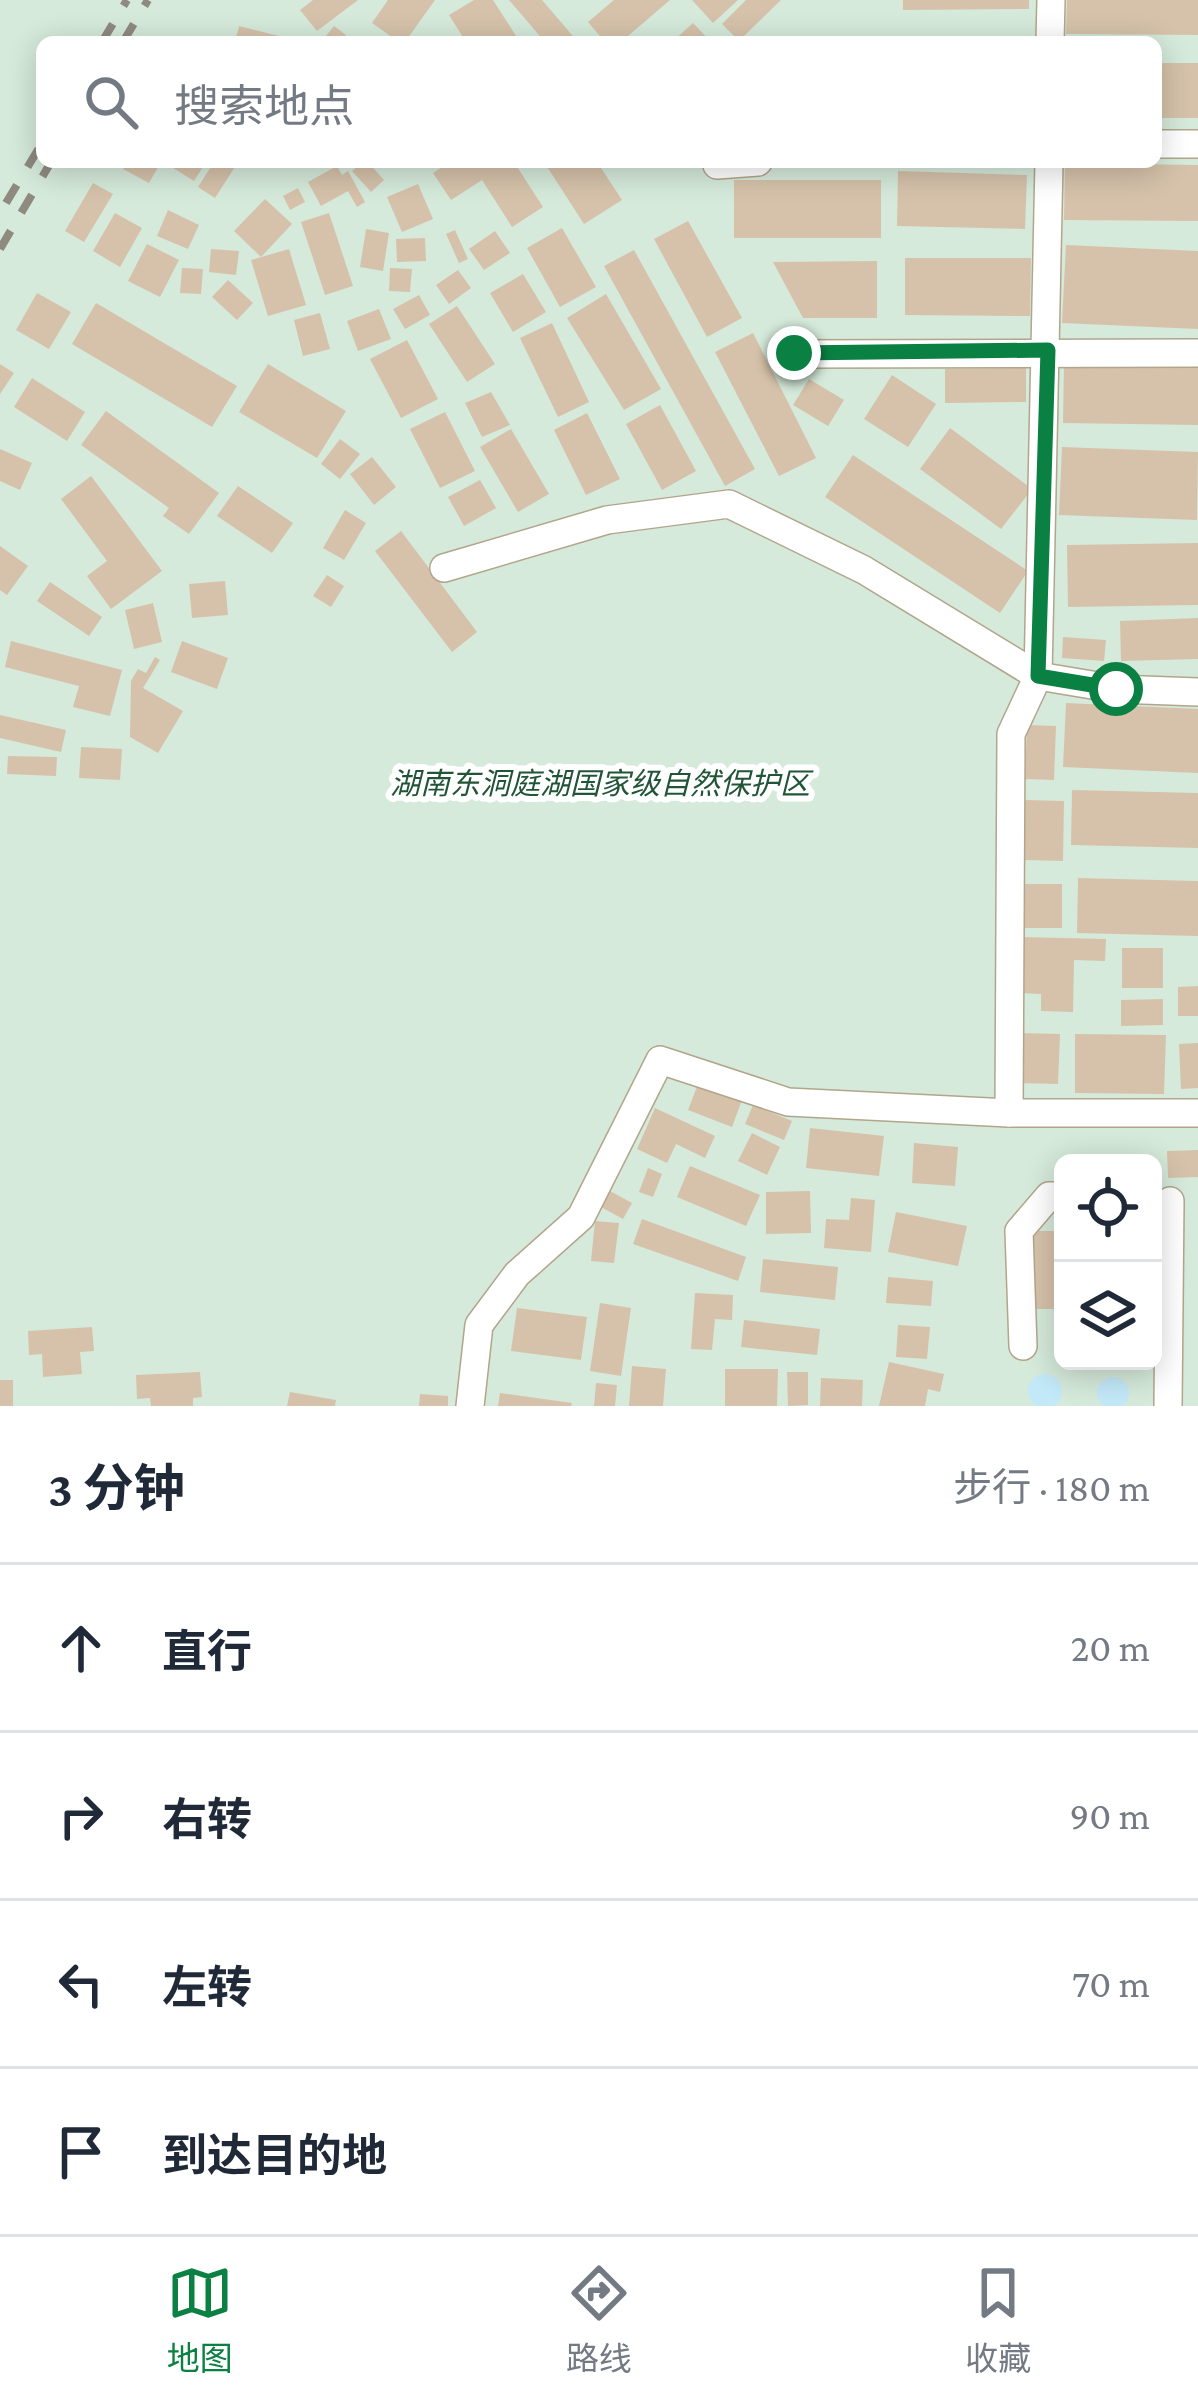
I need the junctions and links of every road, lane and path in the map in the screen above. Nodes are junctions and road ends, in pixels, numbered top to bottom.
1 (1051, 0) edge
2 (1050, 36) edge
3 (1162, 144) edge
4 (1198, 144) edge
5 (1049, 168) edge
6 (1048, 350) junction
7 (794, 353) dead end
8 (1198, 353) edge
9 (444, 568) dead end
10 (1038, 676) junction
11 (1198, 692) edge
12 (1009, 1113) junction
13 (1198, 1113) edge
14 (1054, 1196) edge
15 (1174, 1202) edge
16 (1023, 1346) dead end
17 (470, 1406) edge
18 (1168, 1406) edge

1 - 2 street
3 - 4 street
5 - 6 street
6 - 7 street
6 - 8 street
6 - 10 street
9 - 10 street
10 - 11 street
10 - 12 street
12 - 13 street
12 - 17 street
14 - 16 street
15 - 18 street

